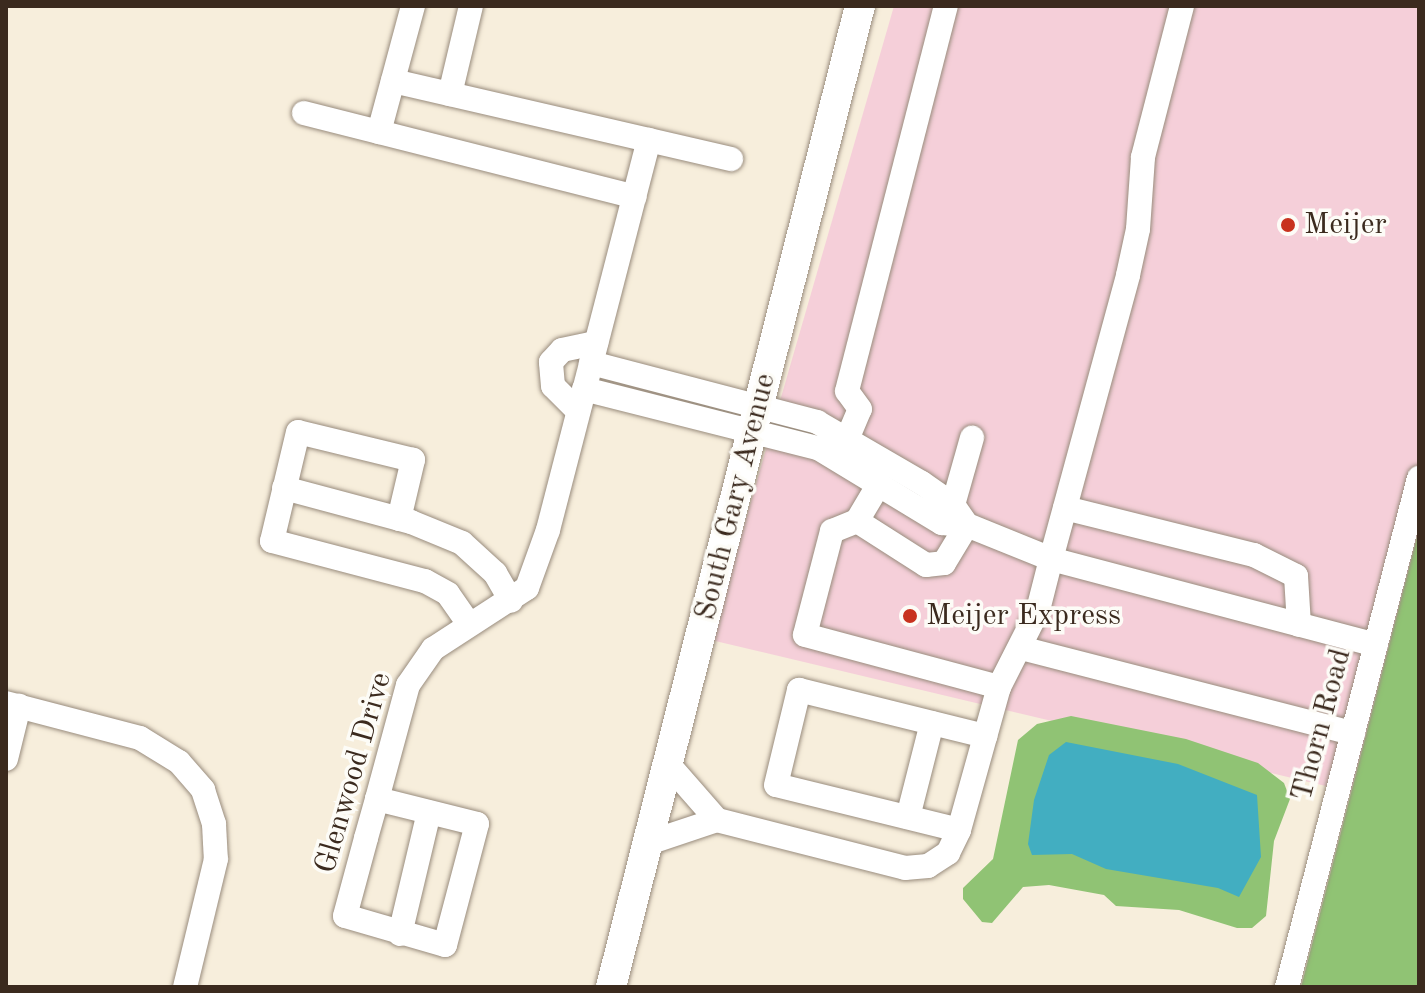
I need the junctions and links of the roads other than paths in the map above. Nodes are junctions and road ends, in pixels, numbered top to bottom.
1 (413, 6) edge
2 (471, 6) edge
3 (860, 6) edge
4 (946, 6) edge
5 (1182, 6) edge
6 (393, 81) junction
7 (450, 94) junction
8 (304, 113) dead end
9 (379, 132) junction
10 (649, 140) junction
11 (731, 159) dead end
12 (635, 197) junction
13 (593, 353) junction
14 (581, 400) junction
15 (756, 418) junction
16 (848, 437) junction
17 (972, 438) dead end
18 (1419, 478) edge
19 (879, 484) junction
20 (284, 488) junction
21 (1065, 508) junction
22 (960, 515) junction
23 (399, 519) junction
24 (857, 521) junction
25 (1051, 559) junction
26 (511, 601) junction
27 (469, 624) junction
28 (1299, 625) junction
29 (1376, 645) junction
30 (1021, 648) junction
31 (999, 687) junction
32 (13, 704) edge
33 (932, 723) junction
34 (1353, 733) junction
35 (985, 736) junction
36 (6, 759) edge
37 (668, 764) junction
38 (377, 799) junction
39 (429, 812) junction
40 (908, 817) junction
41 (717, 820) junction
42 (959, 830) junction
43 (648, 843) junction
44 (400, 934) junction
45 (185, 987) edge
46 (611, 987) edge
47 (1287, 987) edge

1 - 6 street
2 - 7 street
3 - 15 main road, South Gary Avenue
4 - 16 street
5 - 21 street
6 - 7 street
6 - 9 street
7 - 10 street
8 - 9 street
9 - 12 street
10 - 11 street
10 - 12 street, Glenwood Drive
12 - 13 street, Glenwood Drive
13 - 14 street, Glenwood Drive
13 - 14 street
13 - 15 street
14 - 15 street
14 - 26 street, Glenwood Drive
15 - 16 street
15 - 19 street
15 - 37 main road, South Gary Avenue
16 - 22 street
17 - 22 street
18 - 29 street, Thorn Road
19 - 22 street
19 - 24 street
20 - 23 street
20 - 23 street
20 - 27 street
21 - 25 street
21 - 28 street
22 - 24 street
22 - 25 street
23 - 26 street
24 - 31 street
25 - 28 street
25 - 30 street
26 - 27 street, Glenwood Drive
27 - 38 street, Glenwood Drive
28 - 29 street
29 - 34 street, Thorn Road
30 - 31 street
30 - 34 street
31 - 35 street
32 - 36 street
32 - 45 street
33 - 35 street
33 - 40 street
33 - 40 street
34 - 47 street, Thorn Road
35 - 42 street
37 - 41 street
37 - 43 main road, South Gary Avenue
38 - 39 street
38 - 44 street, Glenwood Drive
39 - 44 street
39 - 44 street
40 - 42 street
41 - 42 street
41 - 43 street
43 - 46 main road, South Gary Avenue

